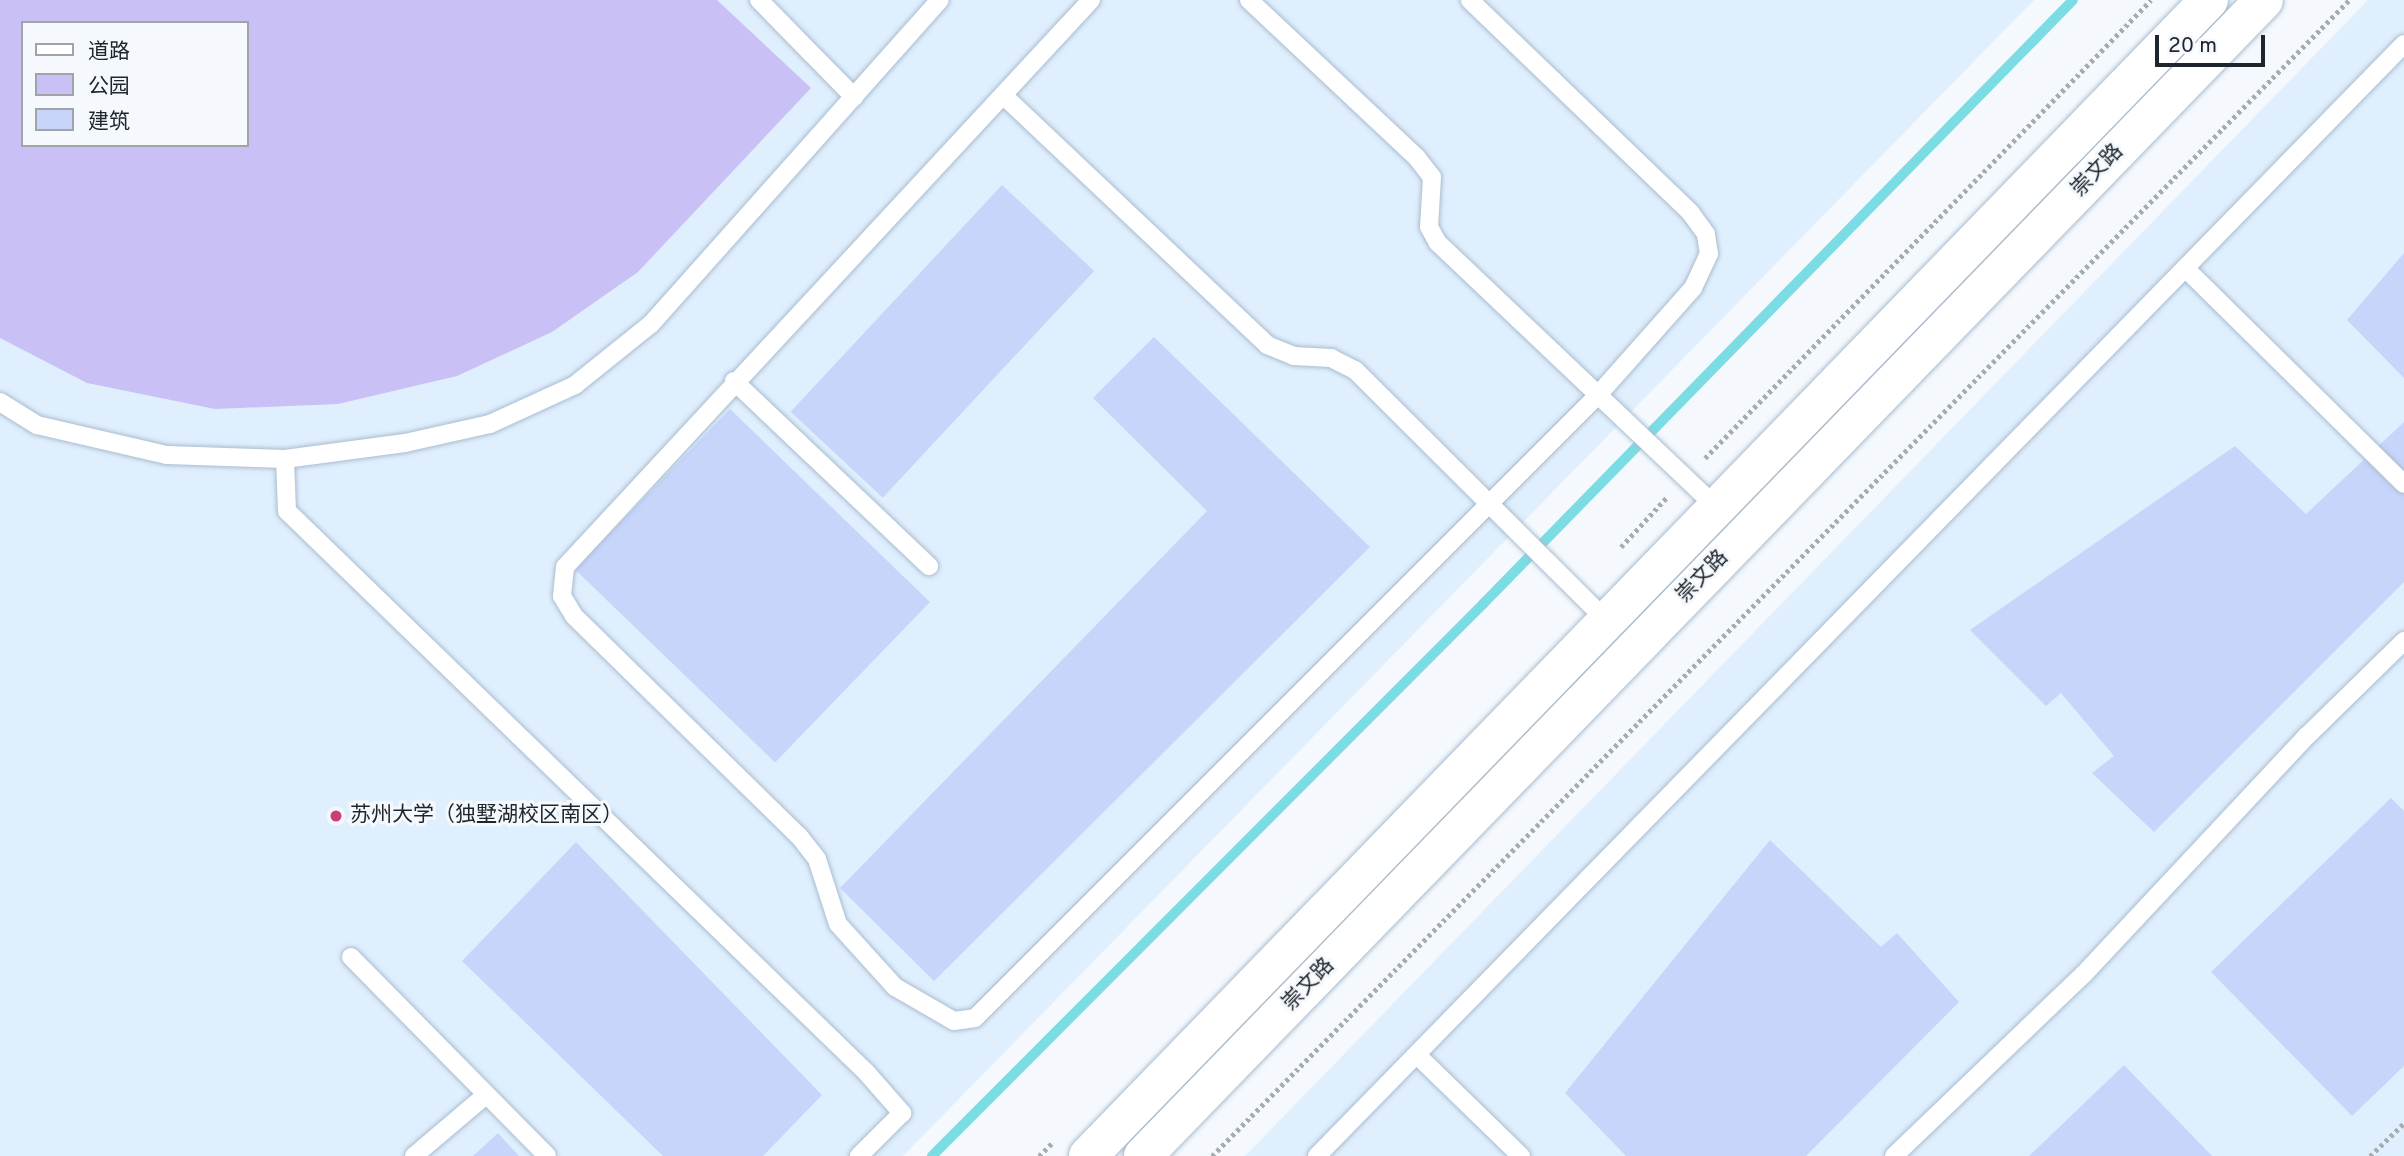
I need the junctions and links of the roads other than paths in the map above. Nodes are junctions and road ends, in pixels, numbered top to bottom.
1 (759, 0) edge
2 (940, 0) edge
3 (1091, 0) edge
4 (1249, 0) edge
5 (1470, 0) edge
6 (2208, 0) edge
7 (2264, 0) edge
8 (2404, 44) edge
9 (1003, 95) junction
10 (854, 97) junction
11 (2186, 269) junction
12 (734, 381) junction
13 (1598, 395) junction
14 (0, 402) edge
15 (285, 459) junction
16 (2404, 484) edge
17 (1488, 500) junction
18 (1715, 507) junction
19 (1744, 534) junction
20 (929, 566) dead end
21 (1606, 620) junction
22 (2404, 641) edge
23 (1634, 649) junction
24 (351, 957) dead end
25 (1417, 1055) junction
26 (486, 1095) junction
27 (414, 1156) edge
28 (547, 1156) edge
29 (859, 1156) edge
30 (1088, 1156) edge
31 (1143, 1156) edge
32 (1317, 1156) edge
33 (1521, 1156) edge
34 (1894, 1156) edge

1 - 10 lane
2 - 10 lane
3 - 9 lane
4 - 13 lane
5 - 13 lane
6 - 18 street, 崇文路
7 - 19 street, 崇文路
8 - 11 lane
9 - 12 lane
9 - 17 lane
10 - 15 lane
11 - 16 lane
11 - 25 lane
12 - 17 lane
12 - 20 lane
13 - 17 lane
13 - 18 lane
14 - 15 lane
15 - 29 lane
17 - 21 lane
18 - 19 lane
18 - 21 street, 崇文路
19 - 23 street, 崇文路
21 - 23 lane
21 - 30 street, 崇文路
22 - 34 lane
23 - 31 street, 崇文路
24 - 26 lane
25 - 32 lane
25 - 33 lane
26 - 27 lane
26 - 28 lane

